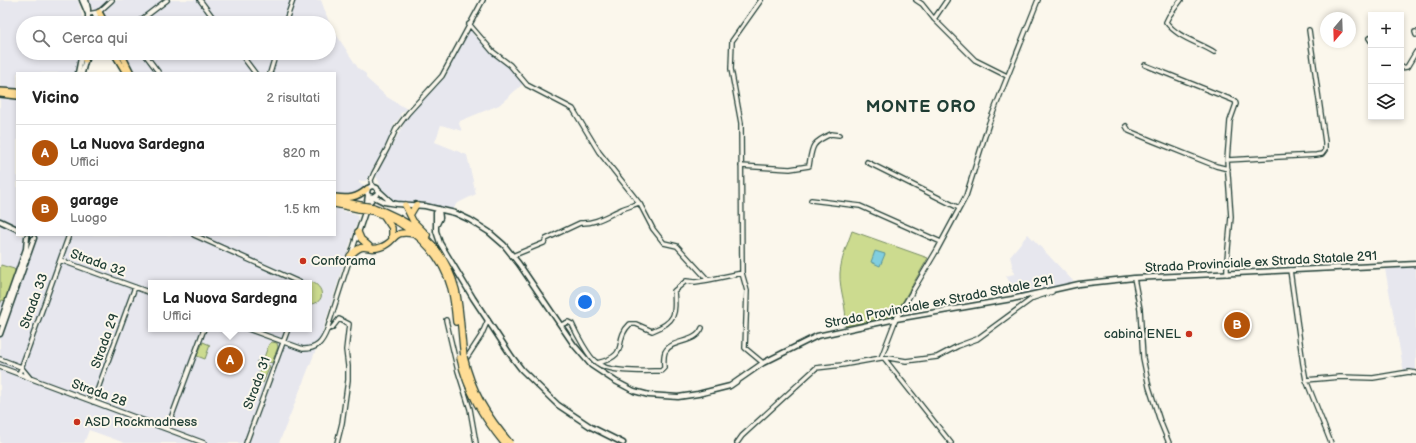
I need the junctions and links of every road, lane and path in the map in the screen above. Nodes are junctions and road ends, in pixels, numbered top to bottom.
1 (82, 0) edge
2 (86, 0) edge
3 (112, 0) edge
4 (167, 0) edge
5 (200, 0) edge
6 (293, 0) edge
7 (483, 0) edge
8 (761, 0) edge
9 (916, 0) edge
10 (920, 0) edge
11 (947, 0) edge
12 (1038, 0) edge
13 (1181, 0) edge
14 (99, 12) junction
15 (88, 14) junction
16 (96, 16) edge
17 (101, 16) edge
18 (146, 16) edge
19 (212, 16) edge
20 (287, 16) edge
21 (935, 18) junction
22 (469, 24) junction
23 (1309, 30) dead end
24 (1214, 52) dead end
25 (1416, 52) edge
26 (81, 60) edge
27 (85, 60) edge
28 (118, 60) edge
29 (124, 60) edge
30 (149, 60) edge
31 (245, 60) edge
32 (274, 60) edge
33 (1145, 65) dead end
34 (1404, 68) edge
35 (78, 72) edge
36 (82, 72) edge
37 (125, 72) edge
38 (130, 72) edge
39 (158, 72) edge
40 (254, 72) edge
41 (270, 72) edge
42 (1007, 75) junction
43 (0, 91) edge
44 (16, 92) edge
45 (0, 94) edge
46 (16, 96) edge
47 (1126, 126) dead end
48 (839, 135) dead end
49 (1227, 160) junction
50 (868, 162) dead end
51 (741, 166) junction
52 (1228, 169) junction
53 (369, 190) junction
54 (378, 190) junction
55 (336, 197) edge
56 (374, 197) junction
57 (336, 200) edge
58 (811, 200) dead end
59 (384, 202) junction
60 (391, 203) junction
61 (640, 203) junction
62 (336, 204) edge
63 (406, 205) junction
64 (416, 205) junction
65 (426, 206) junction
66 (360, 207) junction
67 (370, 208) junction
68 (439, 208) junction
69 (959, 208) junction
70 (455, 213) junction
71 (384, 215) junction
72 (410, 215) junction
73 (438, 219) junction
74 (0, 221) edge
75 (16, 228) edge
76 (358, 232) junction
77 (416, 234) junction
78 (27, 236) edge
79 (36, 236) edge
80 (69, 236) edge
81 (196, 236) edge
82 (356, 239) junction
83 (392, 239) junction
84 (941, 242) junction
85 (433, 245) junction
86 (367, 247) junction
87 (350, 256) junction
88 (512, 256) junction
89 (60, 260) junction
90 (1416, 264) edge
91 (1290, 270) junction
92 (742, 273) junction
93 (1227, 274) junction
94 (1134, 278) junction
95 (294, 280) edge
96 (708, 280) junction
97 (135, 287) junction
98 (1062, 288) junction
99 (148, 292) edge
100 (896, 319) junction
101 (446, 320) dead end
102 (488, 320) junction
103 (0, 323) edge
104 (561, 325) junction
105 (702, 328) dead end
106 (327, 330) junction
107 (203, 332) edge
108 (256, 332) edge
109 (287, 332) edge
110 (0, 334) edge
111 (283, 342) junction
112 (462, 358) junction
113 (883, 358) junction
114 (0, 359) edge
115 (596, 363) junction
116 (763, 363) junction
117 (0, 367) edge
118 (21, 367) junction
119 (458, 371) junction
120 (1416, 373) edge
121 (19, 374) junction
122 (31, 379) junction
123 (1306, 380) junction
124 (93, 402) junction
125 (167, 429) junction
126 (204, 443) edge
127 (246, 443) edge
128 (337, 443) edge
129 (476, 443) edge
130 (504, 443) edge
131 (510, 443) edge
132 (623, 443) edge
133 (736, 443) edge
134 (951, 443) edge
135 (1168, 443) edge
136 (1331, 443) edge

1 - 15 street
2 - 15 street
3 - 14 street
4 - 18 street
5 - 19 street
6 - 20 street
7 - 22 street
8 - 51 street
9 - 21 street
10 - 21 street
11 - 21 street
12 - 42 street
13 - 24 street
14 - 15 street
14 - 16 street
14 - 17 main road
21 - 42 street
22 - 53 street
22 - 61 street
23 - 49 street
25 - 34 street
26 - 35 street
27 - 36 street
28 - 37 main road
29 - 38 main road
30 - 39 street
31 - 40 street
32 - 41 street
33 - 49 street
42 - 69 street
43 - 44 main road
45 - 46 main road
47 - 52 street
48 - 51 street
49 - 52 street
50 - 69 street
51 - 92 street
52 - 93 street
53 - 54 street
53 - 55 main road
53 - 56 street, Strada Provinciale ex Strada Statale 291
53 - 67 street
54 - 56 street
54 - 60 street
56 - 59 street, Strada Provinciale ex Strada Statale 291
56 - 67 street
57 - 66 highway
58 - 84 street
59 - 60 street, Strada Provinciale ex Strada Statale 291
59 - 67 street
60 - 63 street, Strada Provinciale ex Strada Statale 291
61 - 88 street
61 - 96 street
62 - 66 highway
63 - 64 street, Strada Provinciale ex Strada Statale 291
63 - 72 highway
64 - 65 street, Strada Provinciale ex Strada Statale 291
64 - 72 highway
65 - 68 street, Strada Provinciale ex Strada Statale 291
65 - 73 street
66 - 67 highway, bridge
67 - 71 highway
67 - 76 street
67 - 85 highway
68 - 70 street, Strada Provinciale ex Strada Statale 291
68 - 73 street
69 - 84 street
70 - 73 street
70 - 88 street, Strada Provinciale ex Strada Statale 291
71 - 77 highway
71 - 83 highway
72 - 85 highway
73 - 102 street
74 - 75 street
76 - 82 street
76 - 86 highway
77 - 83 highway
77 - 112 highway
78 - 79 street
78 - 103 street
79 - 110 street
80 - 89 street, Strada 33
81 - 95 street
82 - 86 highway
82 - 87 street
83 - 86 highway
84 - 100 street
85 - 112 highway
86 - 87 highway
87 - 106 street
88 - 104 street, Strada Provinciale ex Strada Statale 291
89 - 97 street, Strada 32
89 - 118 street, Strada 33
90 - 91 street, Strada Provinciale ex Strada Statale 291
91 - 93 street, Strada Provinciale ex Strada Statale 291
91 - 123 street
92 - 96 street
92 - 116 street
93 - 94 street, Strada Provinciale ex Strada Statale 291
94 - 98 street, Strada Provinciale ex Strada Statale 291
94 - 135 street
96 - 115 street
97 - 99 street, Strada 32
97 - 124 street, Strada 29
98 - 100 street, Strada Provinciale ex Strada Statale 291
98 - 113 street
100 - 113 street
100 - 116 street, Strada Provinciale ex Strada Statale 291
101 - 119 street
102 - 119 street
102 - 132 street
104 - 115 street
104 - 116 street, Strada Provinciale ex Strada Statale 291
105 - 115 street
106 - 111 street
106 - 128 street
107 - 125 street
108 - 111 street
109 - 111 street, Strada 31
111 - 127 street, Strada 31
112 - 130 highway, bridge
112 - 131 highway, bridge
113 - 133 street
113 - 134 street
114 - 118 street, Strada 28
117 - 121 street, Strada 28
118 - 121 street, Strada 33
118 - 122 street, Strada 28
119 - 129 street
120 - 123 street
121 - 122 street, Strada 28
122 - 124 street, Strada 28
123 - 136 street
124 - 125 street, Strada 28
125 - 126 street, Strada 28

